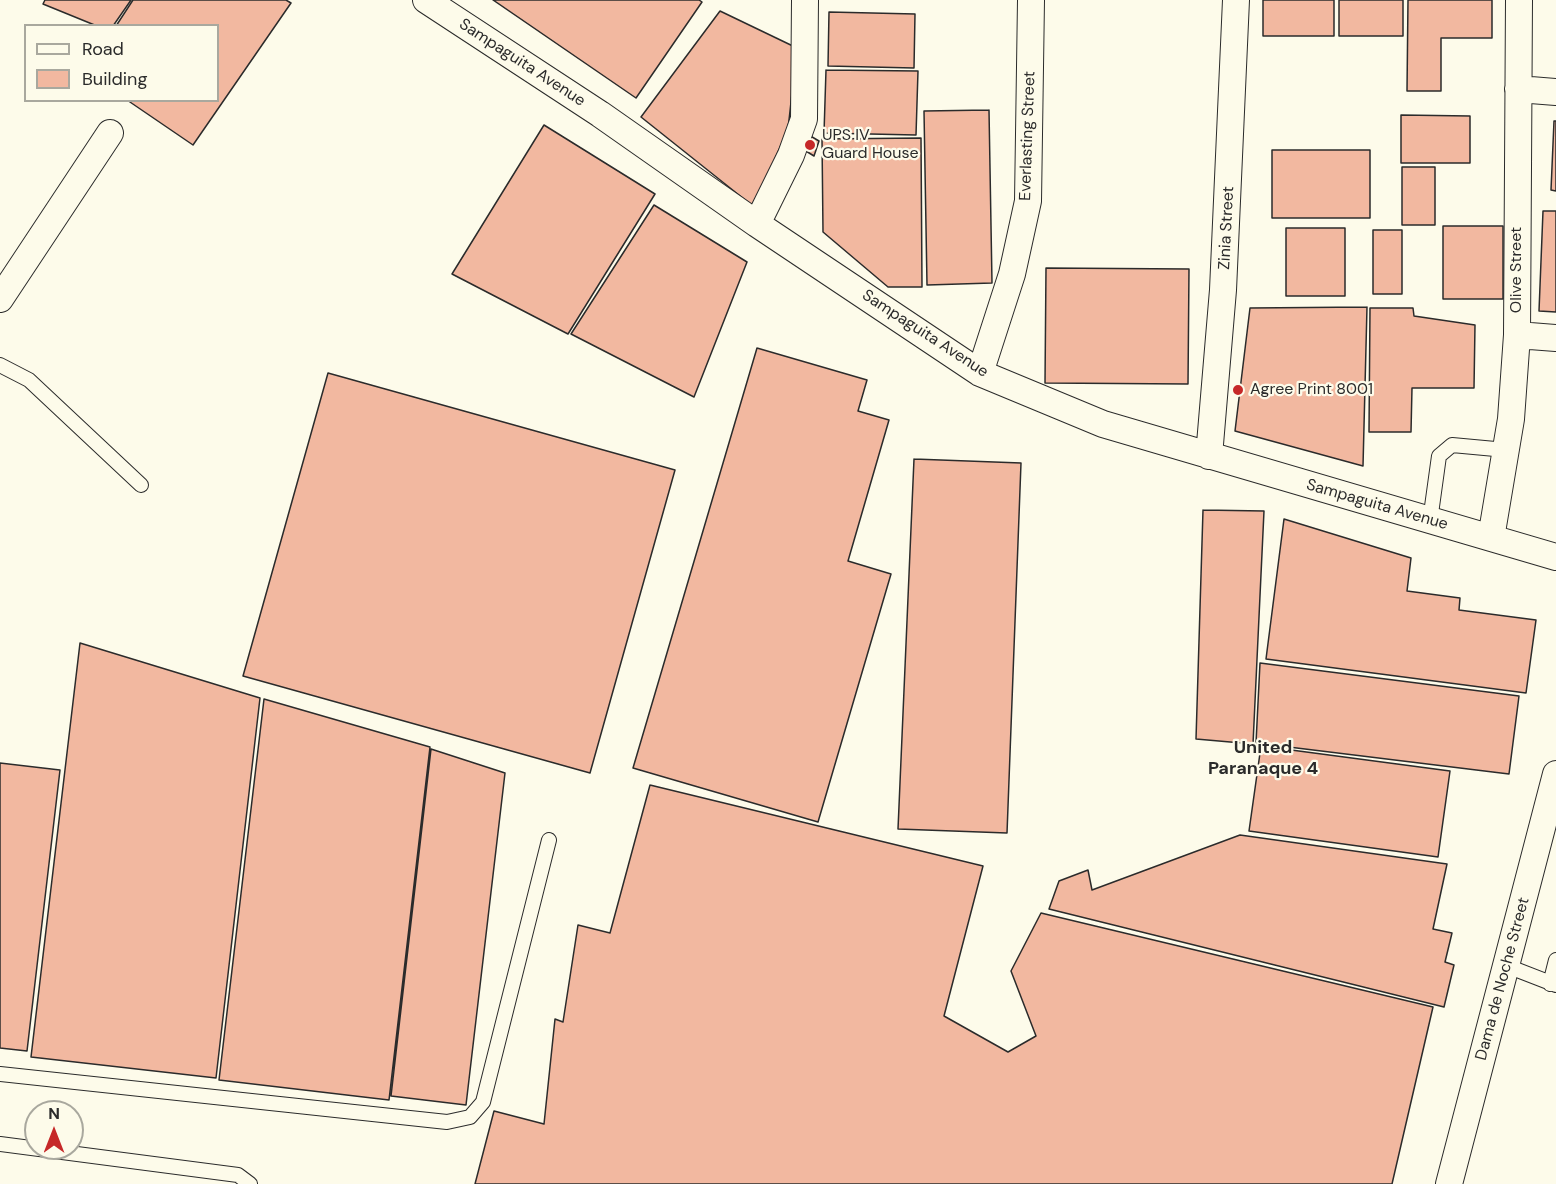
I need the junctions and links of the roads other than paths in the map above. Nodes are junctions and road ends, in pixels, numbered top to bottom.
1 (426, 0) edge
2 (805, 0) edge
3 (1031, 0) edge
4 (1236, 0) edge
5 (1519, 0) edge
6 (1518, 89) junction
7 (1556, 92) edge
8 (110, 133) dead end
9 (757, 224) junction
10 (0, 299) edge
11 (1517, 335) junction
12 (1556, 338) edge
13 (0, 365) edge
14 (980, 373) junction
15 (1506, 450) junction
16 (1209, 456) junction
17 (141, 486) dead end
18 (1430, 521) junction
19 (1491, 538) junction
20 (1556, 557) edge
21 (1556, 774) edge
22 (549, 840) dead end
23 (1556, 960) edge
24 (1507, 966) junction
25 (1553, 984) edge
26 (0, 1074) edge
27 (0, 1144) edge
28 (250, 1184) edge
29 (1449, 1184) edge

1 - 9 street, Sampaguita Avenue
2 - 9 street
3 - 14 street, Everlasting Street
4 - 16 street, Zinia Street
5 - 6 street, Olive Street
6 - 7 street
6 - 11 street, Olive Street
8 - 10 street
9 - 14 street, Sampaguita Avenue
11 - 12 street
11 - 15 street, Olive Street
13 - 17 lane
14 - 16 street, Sampaguita Avenue
15 - 18 lane
15 - 19 street, Olive Street
16 - 18 street, Sampaguita Avenue
18 - 19 street, Sampaguita Avenue
19 - 20 street, Sampaguita Avenue
21 - 24 street, Dama de Noche Street
22 - 26 lane
23 - 25 lane
24 - 25 lane
24 - 29 street, Dama de Noche Street
27 - 28 lane

